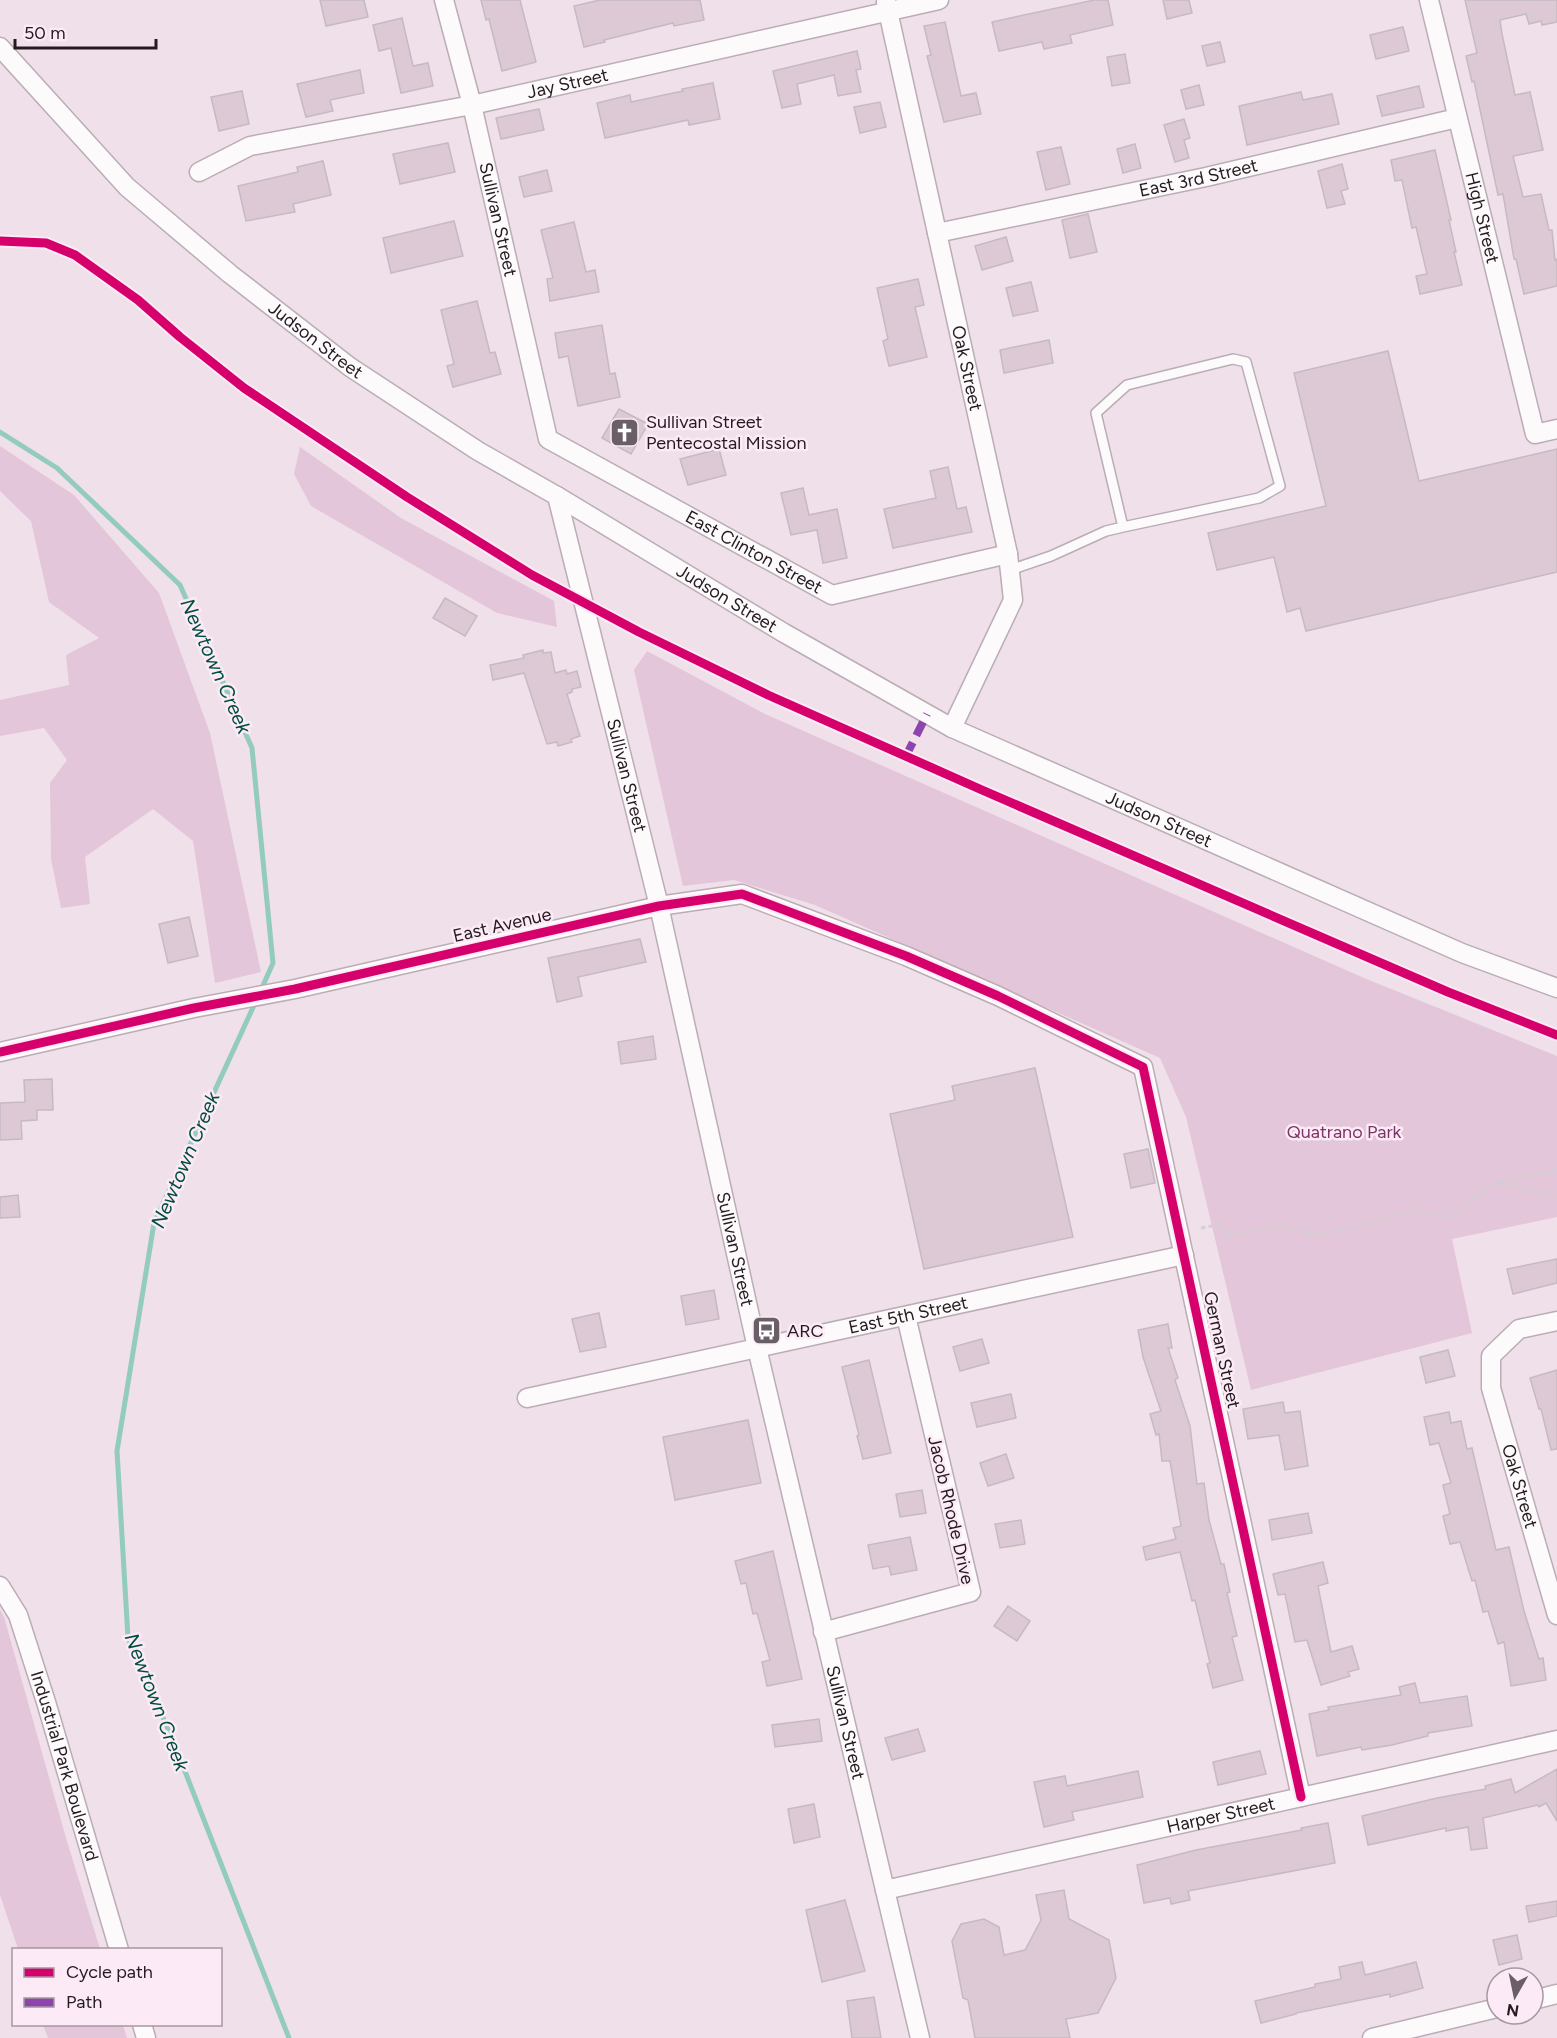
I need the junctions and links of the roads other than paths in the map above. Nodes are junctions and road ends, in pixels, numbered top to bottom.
1 (444, 0) edge
2 (939, 0) edge
3 (1428, 0) edge
4 (887, 6) edge
5 (0, 47) edge
6 (472, 105) junction
7 (1457, 118) junction
8 (200, 172) dead end
9 (937, 233) junction
10 (1557, 429) edge
11 (548, 439) joint
12 (557, 496) junction
13 (1123, 527) junction
14 (1009, 562) junction
15 (952, 728) junction
16 (659, 906) junction
17 (1557, 988) edge
18 (998, 996) joint
19 (0, 1052) edge
20 (1184, 1255) junction
21 (906, 1316) junction
22 (1557, 1321) edge
23 (757, 1348) junction
24 (527, 1398) dead end
25 (0, 1586) edge
26 (1557, 1615) edge
27 (823, 1632) junction
28 (1557, 1740) edge
29 (1301, 1797) junction
30 (885, 1890) junction
31 (118, 1948) edge
32 (1485, 2011) edge
33 (920, 2038) edge
34 (1372, 2038) edge

1 - 6 street, Sullivan Street
2 - 4 street, Jay Street
3 - 7 street, High Street
4 - 6 street, Jay Street
4 - 9 street, Oak Street
5 - 12 street, Judson Street
6 - 8 street, Jay Street
6 - 11 street, Sullivan Street
7 - 9 street, East 3rd Street
7 - 10 street, High Street
9 - 14 street, Oak Street
11 - 14 street, East Clinton Street
12 - 15 street, Judson Street
12 - 16 street, Sullivan Street
13 - 13 lane
13 - 14 lane
14 - 15 street, Oak Street
15 - 17 street, Judson Street
16 - 18 street, East Avenue
16 - 19 street, East Avenue
16 - 23 street, Sullivan Street
18 - 20 street, German Street
20 - 21 street, East 5th Street
20 - 29 street, German Street
21 - 23 street, East 5th Street
21 - 27 street, Jacob Rhode Drive
22 - 26 street, Oak Street
23 - 24 street, East 5th Street
23 - 27 street, Sullivan Street
25 - 31 street, Industrial Park Boulevard
27 - 30 street, Sullivan Street
28 - 29 street, Harper Street
29 - 30 street, Harper Street
30 - 33 street, Sullivan Street
32 - 34 street

